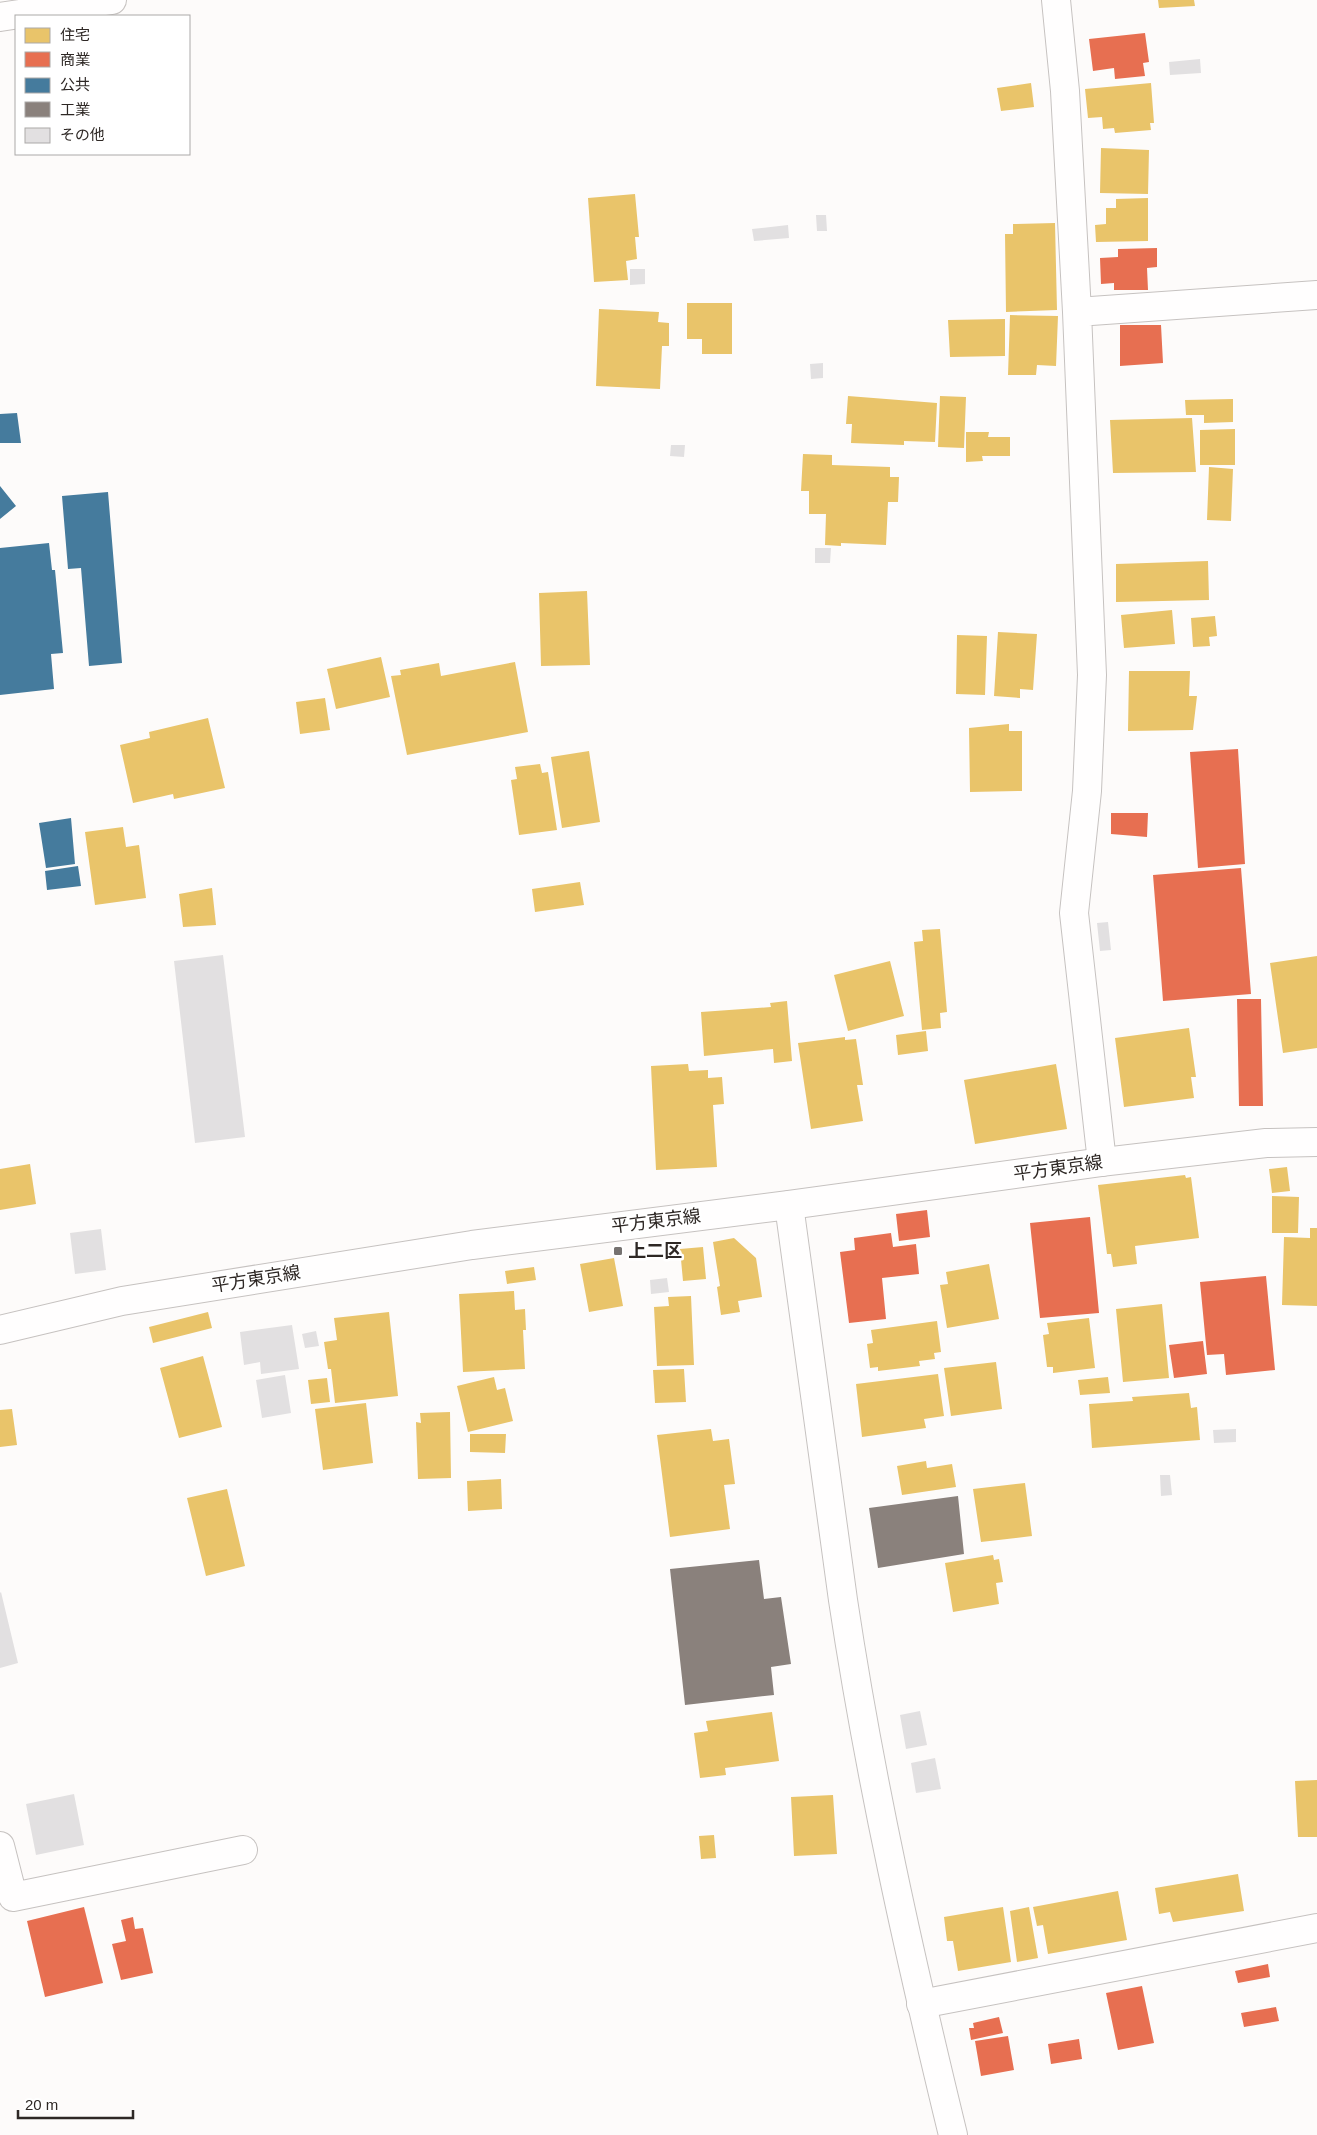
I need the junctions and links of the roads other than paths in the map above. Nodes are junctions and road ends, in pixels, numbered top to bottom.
1 (112, 0) edge
2 (1056, 0) edge
3 (0, 17) edge
4 (1317, 295) edge
5 (1077, 312) junction
6 (1317, 1142) edge
7 (1102, 1162) junction
8 (789, 1205) junction
9 (0, 1330) edge
10 (0, 1846) edge
11 (243, 1850) dead end
12 (1317, 1928) edge
13 (921, 2004) junction
14 (953, 2135) edge

1 - 3 street
2 - 5 street
4 - 5 street
5 - 7 street
6 - 7 street, 平方東京線
7 - 8 street, 平方東京線
8 - 9 street, 平方東京線
8 - 13 street
10 - 11 street
12 - 13 street
13 - 14 street

